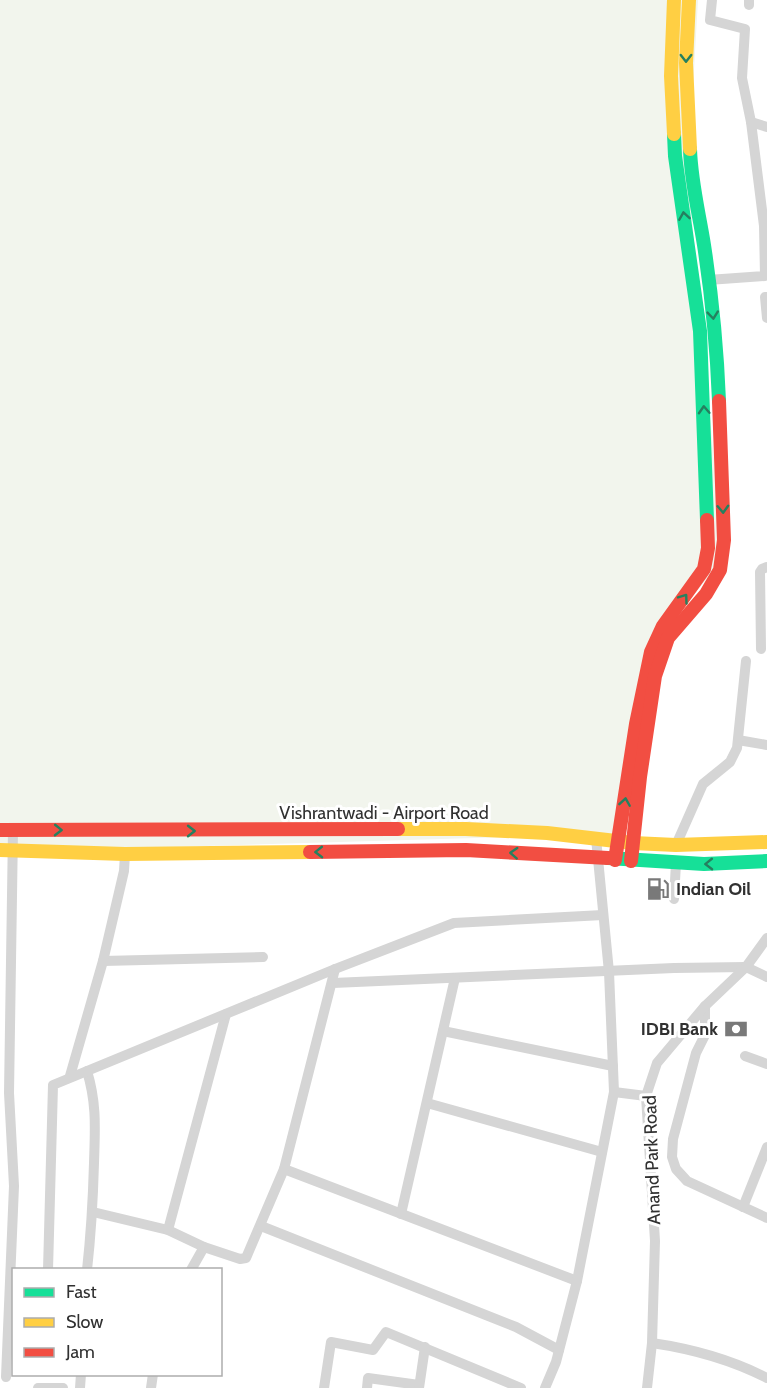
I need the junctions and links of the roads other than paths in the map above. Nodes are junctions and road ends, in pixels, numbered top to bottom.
1 (674, 0) edge
2 (689, 0) edge
3 (712, 0) edge
4 (751, 122) junction
5 (767, 127) edge
6 (765, 227) edge
7 (708, 280) junction
8 (767, 297) edge
9 (767, 318) edge
10 (767, 567) edge
11 (761, 649) dead end
12 (746, 661) dead end
13 (738, 740) junction
14 (767, 745) edge
15 (7, 830) edge
16 (596, 838) junction
17 (618, 841) junction
18 (767, 842) edge
19 (633, 843) junction
20 (676, 845) junction
21 (7, 850) edge
22 (125, 854) junction
23 (597, 858) junction
24 (615, 860) junction
25 (631, 861) junction
26 (767, 861) edge
27 (676, 863) junction
28 (674, 899) dead end
29 (603, 915) junction
30 (767, 938) edge
31 (263, 957) dead end
32 (103, 961) junction
33 (746, 967) junction
34 (335, 969) junction
35 (609, 972) junction
36 (767, 977) edge
37 (455, 978) junction
38 (333, 983) junction
39 (705, 1006) junction
40 (226, 1014) junction
41 (443, 1031) junction
42 (746, 1056) dead end
43 (767, 1064) edge
44 (613, 1066) junction
45 (87, 1071) junction
46 (70, 1076) junction
47 (614, 1092) junction
48 (646, 1096) junction
49 (427, 1103) junction
50 (767, 1147) edge
51 (602, 1152) junction
52 (284, 1169) junction
53 (743, 1207) junction
54 (93, 1212) junction
55 (401, 1214) junction
56 (767, 1218) edge
57 (261, 1226) junction
58 (168, 1230) junction
59 (204, 1247) junction
60 (48, 1268) edge
61 (87, 1268) edge
62 (192, 1268) edge
63 (201, 1268) edge
64 (577, 1281) junction
65 (652, 1344) junction
66 (425, 1347) junction
67 (559, 1350) junction
68 (6, 1377) dead end
69 (767, 1378) edge
70 (414, 1386) edge
71 (38, 1388) edge
72 (63, 1388) edge
73 (324, 1388) edge
74 (367, 1388) edge
75 (521, 1388) edge
76 (545, 1388) edge
77 (647, 1388) edge

17 -> 1 street
2 -> 7 street
3 - 4 street
4 - 5 street
4 - 6 street
6 - 7 street
7 -> 19 street
8 - 9 street
10 - 11 street
12 - 13 street
13 - 14 street
13 - 20 street
15 -> 16 street, Vishrantwadi - Airport Road
15 - 21 street
16 - 17 street, Vishrantwadi - Airport Road
16 - 23 street
17 - 19 street, Vishrantwadi - Airport Road
17 - 24 street
18 - 20 street, Vishrantwadi - Airport Road
19 - 20 street, Vishrantwadi - Airport Road
19 - 25 street
21 - 22 street, Vishrantwadi - Airport Road
21 - 68 street
23 -> 22 street, Vishrantwadi - Airport Road
22 - 32 street
23 - 24 street, Vishrantwadi - Airport Road
23 - 29 street
24 - 25 street, Vishrantwadi - Airport Road
25 - 27 street, Vishrantwadi - Airport Road
26 -> 27 street, Vishrantwadi - Airport Road
27 - 28 street
29 - 34 street
29 - 35 street
30 - 33 street, Anand Park Road
31 - 32 street
32 - 46 street
33 - 35 street
33 - 36 street
33 - 39 street, Anand Park Road
34 - 38 street
34 - 40 street
35 - 37 street
35 - 44 street
37 - 38 street
37 - 41 street
38 - 52 street
39 - 48 street, Anand Park Road
39 - 53 street
40 - 45 street
40 - 58 street
41 - 44 street
41 - 49 street
42 - 43 street
44 - 47 street
45 - 46 street
45 - 54 street
46 - 60 street
47 - 48 street
47 - 51 street
48 - 65 street, Anand Park Road
49 - 51 street
49 - 55 street
50 - 53 street
51 - 64 street
52 - 55 street
52 - 57 street
53 - 56 street
54 - 58 street
54 - 61 street
55 - 64 street
57 - 59 street
57 - 67 street
58 - 59 street
59 - 62 street
59 - 63 street
64 - 67 street
65 - 69 street
65 - 77 street, Anand Park Road
66 - 70 street
66 - 73 street
66 - 75 street
67 - 76 street
70 - 74 street
71 - 72 street

